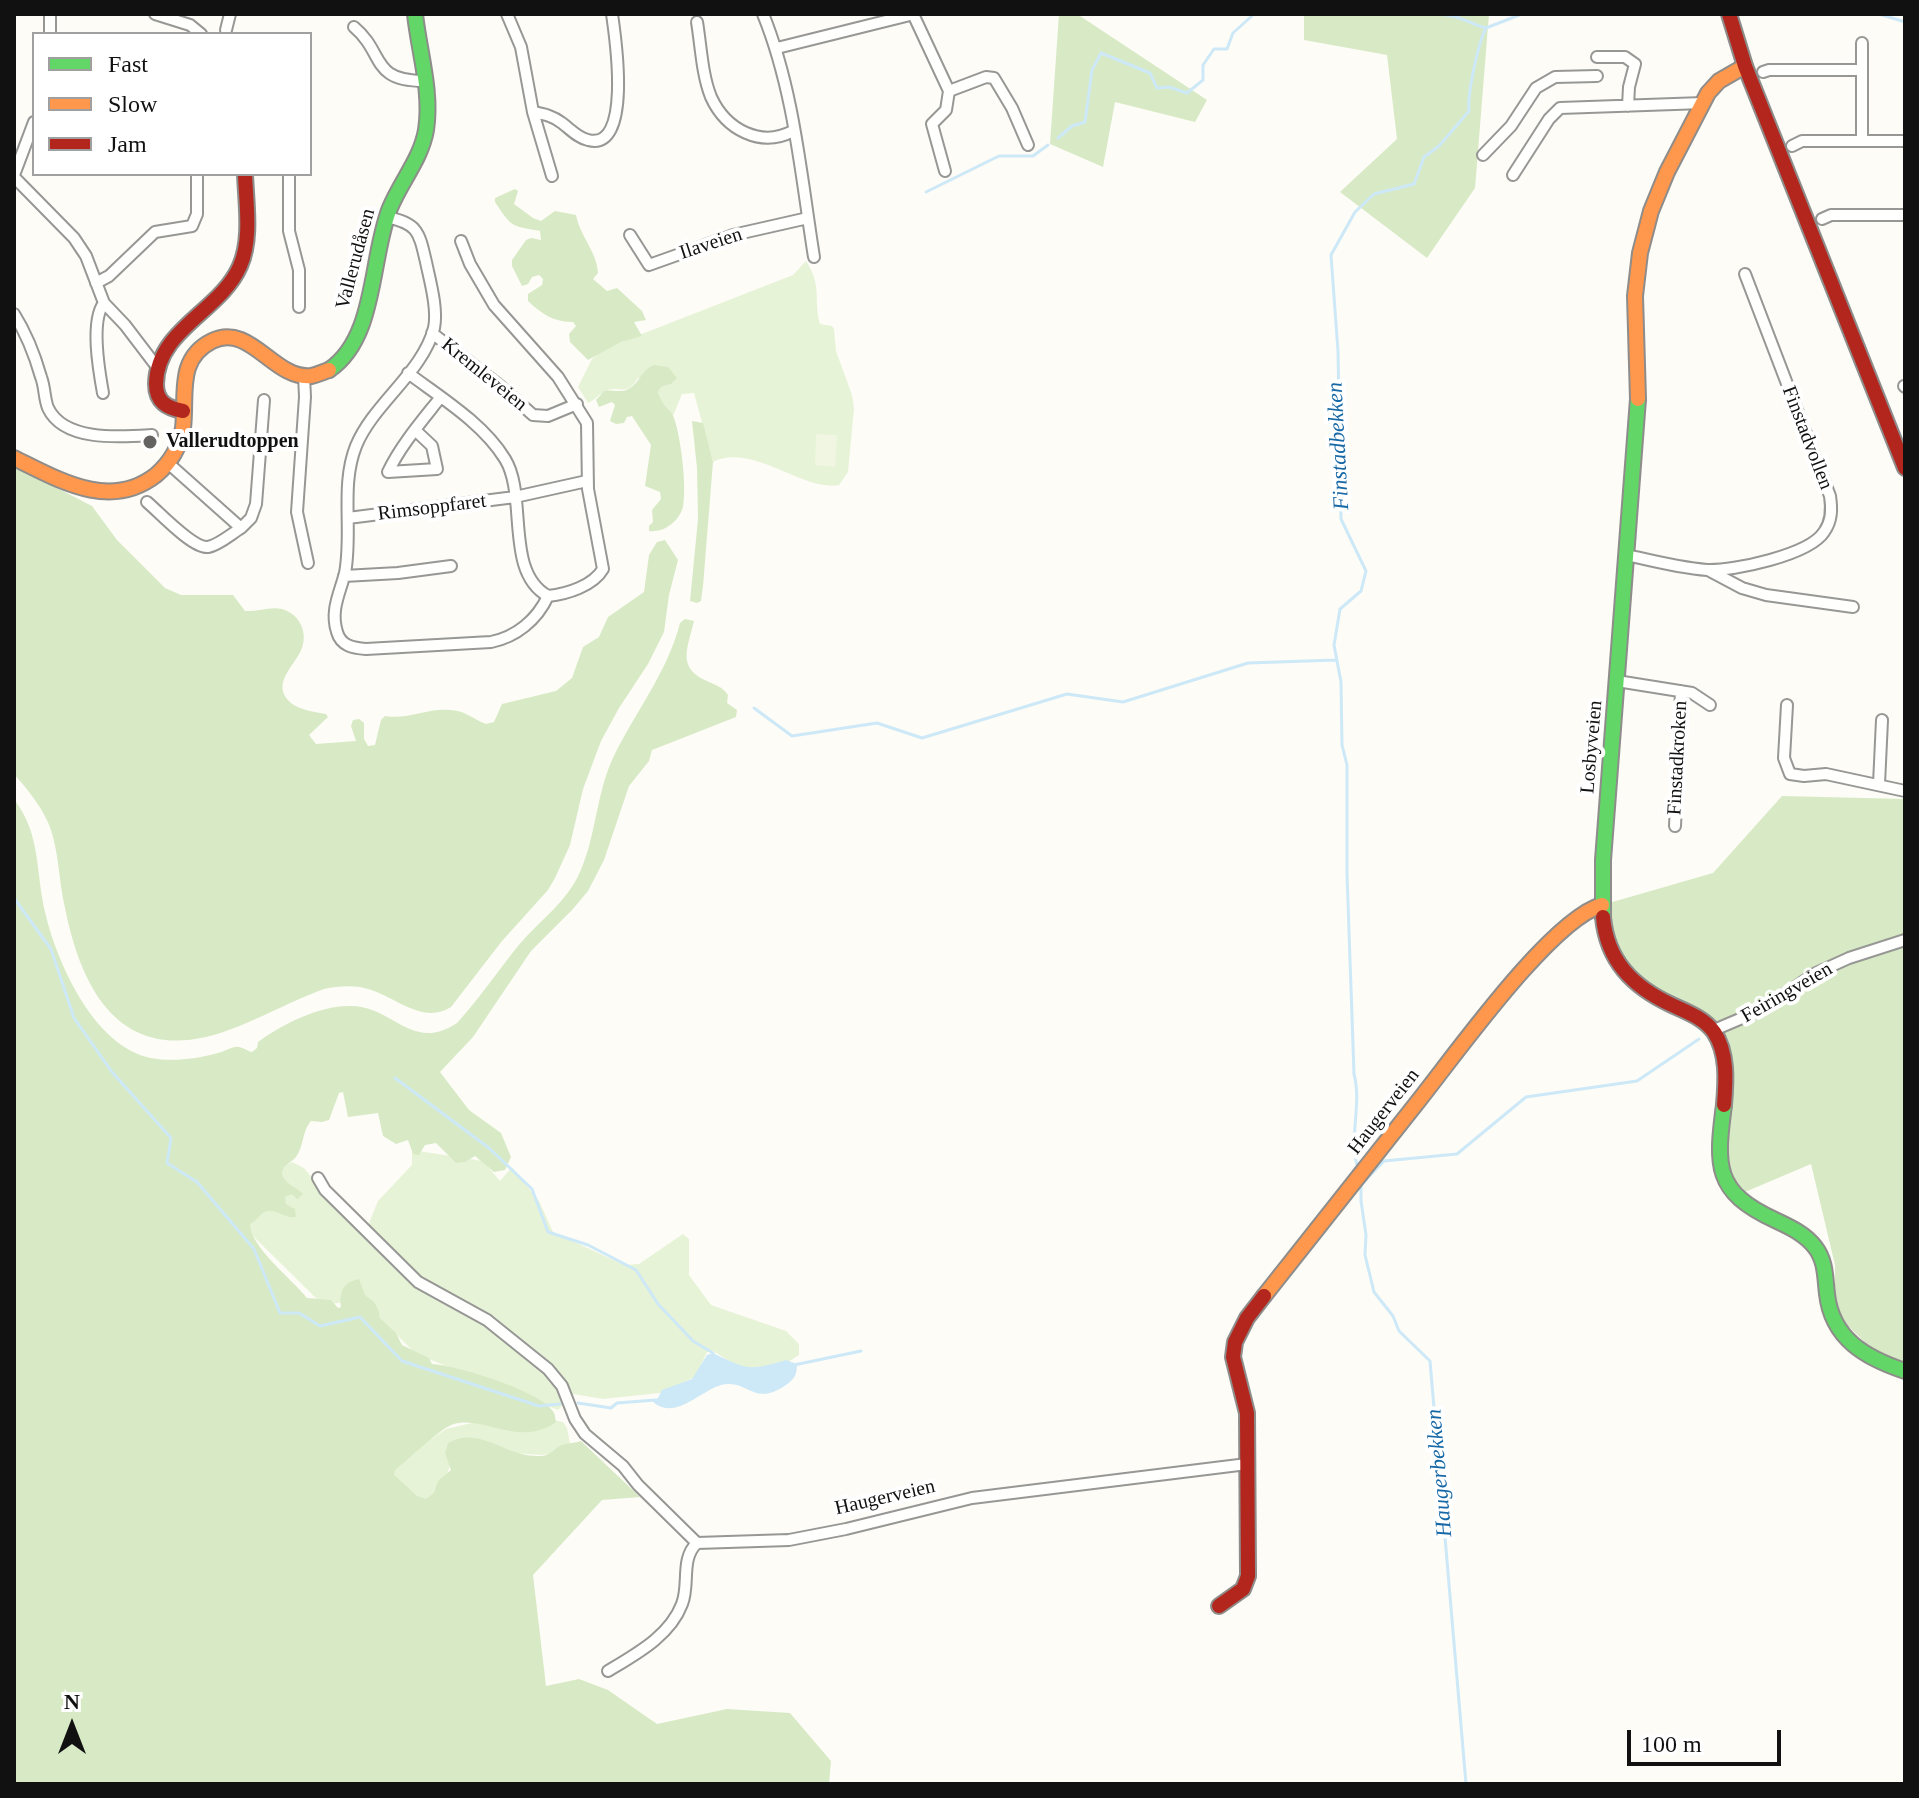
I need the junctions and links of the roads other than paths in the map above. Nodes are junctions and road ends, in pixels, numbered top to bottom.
1 (155, 14) edge
2 (230, 14) edge
3 (415, 14) edge
4 (507, 14) edge
5 (612, 14) edge
6 (763, 14) edge
7 (914, 14) edge
8 (1729, 14) edge
9 (697, 22) dead end
10 (354, 27) dead end
11 (226, 30) dead end
12 (199, 32) edge
13 (1862, 43) dead end
14 (777, 48) junction
15 (1597, 57) dead end
16 (1745, 66) junction
17 (1862, 70) junction
18 (1763, 72) dead end
19 (1597, 76) dead end
20 (424, 81) junction
21 (949, 91) junction
22 (1703, 103) junction
23 (1628, 106) junction
24 (533, 112) junction
25 (32, 127) edge
26 (793, 131) junction
27 (1862, 141) junction
28 (1905, 141) edge
29 (1028, 145) dead end
30 (1792, 146) dead end
31 (1483, 155) dead end
32 (945, 171) dead end
33 (1513, 175) dead end
34 (14, 176) edge
35 (197, 176) edge
36 (245, 176) edge
37 (289, 176) edge
38 (552, 176) dead end
39 (1905, 215) edge
40 (386, 217) junction
41 (808, 218) junction
42 (1822, 219) dead end
43 (630, 235) dead end
44 (461, 241) dead end
45 (814, 257) dead end
46 (1745, 274) dead end
47 (96, 283) junction
48 (14, 303) edge
49 (104, 303) junction
50 (299, 307) dead end
51 (15, 315) edge
52 (432, 333) junction
53 (157, 367) junction
54 (408, 373) junction
55 (304, 376) junction
56 (103, 393) dead end
57 (440, 398) junction
58 (264, 400) dead end
59 (577, 404) junction
60 (183, 411) junction
61 (415, 430) junction
62 (152, 435) dead end
63 (14, 458) edge
64 (168, 463) junction
65 (1905, 468) edge
66 (587, 481) junction
67 (515, 497) junction
68 (147, 502) dead end
69 (348, 518) junction
70 (241, 528) junction
71 (1627, 555) junction
72 (308, 563) dead end
73 (451, 566) dead end
74 (1709, 570) junction
75 (344, 576) junction
76 (548, 596) junction
77 (1853, 607) dead end
78 (1617, 681) junction
79 (1681, 691) junction
80 (1710, 705) dead end
81 (1787, 705) dead end
82 (1882, 720) dead end
83 (1879, 784) junction
84 (1905, 791) edge
85 (1675, 826) dead end
86 (1602, 905) junction
87 (1905, 940) edge
88 (1714, 1030) junction
89 (318, 1178) dead end
90 (1905, 1371) edge
91 (1247, 1464) junction
92 (697, 1543) junction
93 (1219, 1606) dead end
94 (608, 1671) dead end

1 - 12 street
2 - 11 street
3 - 20 main road, Vallerudåsen
4 - 24 street
5 - 24 street
6 - 14 street
7 - 14 street
7 - 21 street
8 - 16 main road
9 - 26 street
10 - 20 street
13 - 17 street
14 - 26 street
15 - 23 street
16 - 22 main road, Losbyveien
16 - 65 main road
17 - 18 street
17 - 27 street
19 - 31 street
20 - 40 main road, Vallerudåsen
21 - 29 street
21 - 32 street
22 - 23 street
22 - 71 main road, Losbyveien
23 - 33 street
24 - 38 street
25 - 34 street
26 - 41 street
27 - 28 street
27 - 30 street
34 - 47 street
35 - 47 street
36 - 53 main road
37 - 50 street
39 - 42 street
40 - 52 street, Kremleveien
40 - 55 main road, Vallerudåsen
41 - 43 street, Ilaveien
41 - 45 street
44 - 59 street
46 - 74 street, Finstadvollen
47 - 49 street
48 - 51 street
49 - 53 street
49 - 56 street
51 - 62 street
52 - 54 street
52 - 59 street, Kremleveien
53 - 60 main road
54 - 57 street, Rimsoppfaret
54 - 69 street
55 - 60 main road
55 - 72 street
57 - 61 street, Rimsoppfaret
57 - 67 street, Rimsoppfaret
58 - 70 street
59 - 66 street
60 - 64 main road
61 - 61 street, Rimsoppfaret
63 - 64 main road
64 - 70 street
66 - 67 street, Rimsoppfaret
66 - 76 street
67 - 69 street, Rimsoppfaret
67 - 76 street, Rimsoppfaret
68 - 70 street
69 - 75 street
71 - 74 street, Finstadvollen
71 - 78 main road, Losbyveien
73 - 75 street
74 - 77 street, Finstadvollen
75 - 76 street
78 - 79 street, Finstadkroken
78 - 86 main road, Losbyveien
79 - 80 street, Finstadkroken
79 - 85 street, Finstadkroken
81 - 83 street
82 - 83 street
83 - 84 street
86 - 88 main road, Losbyveien
86 - 91 main road, Haugerveien
87 - 88 street, Feiringveien
88 - 90 main road
89 - 92 street
91 - 92 street, Haugerveien
91 - 93 main road, Haugerveien
92 - 94 street

